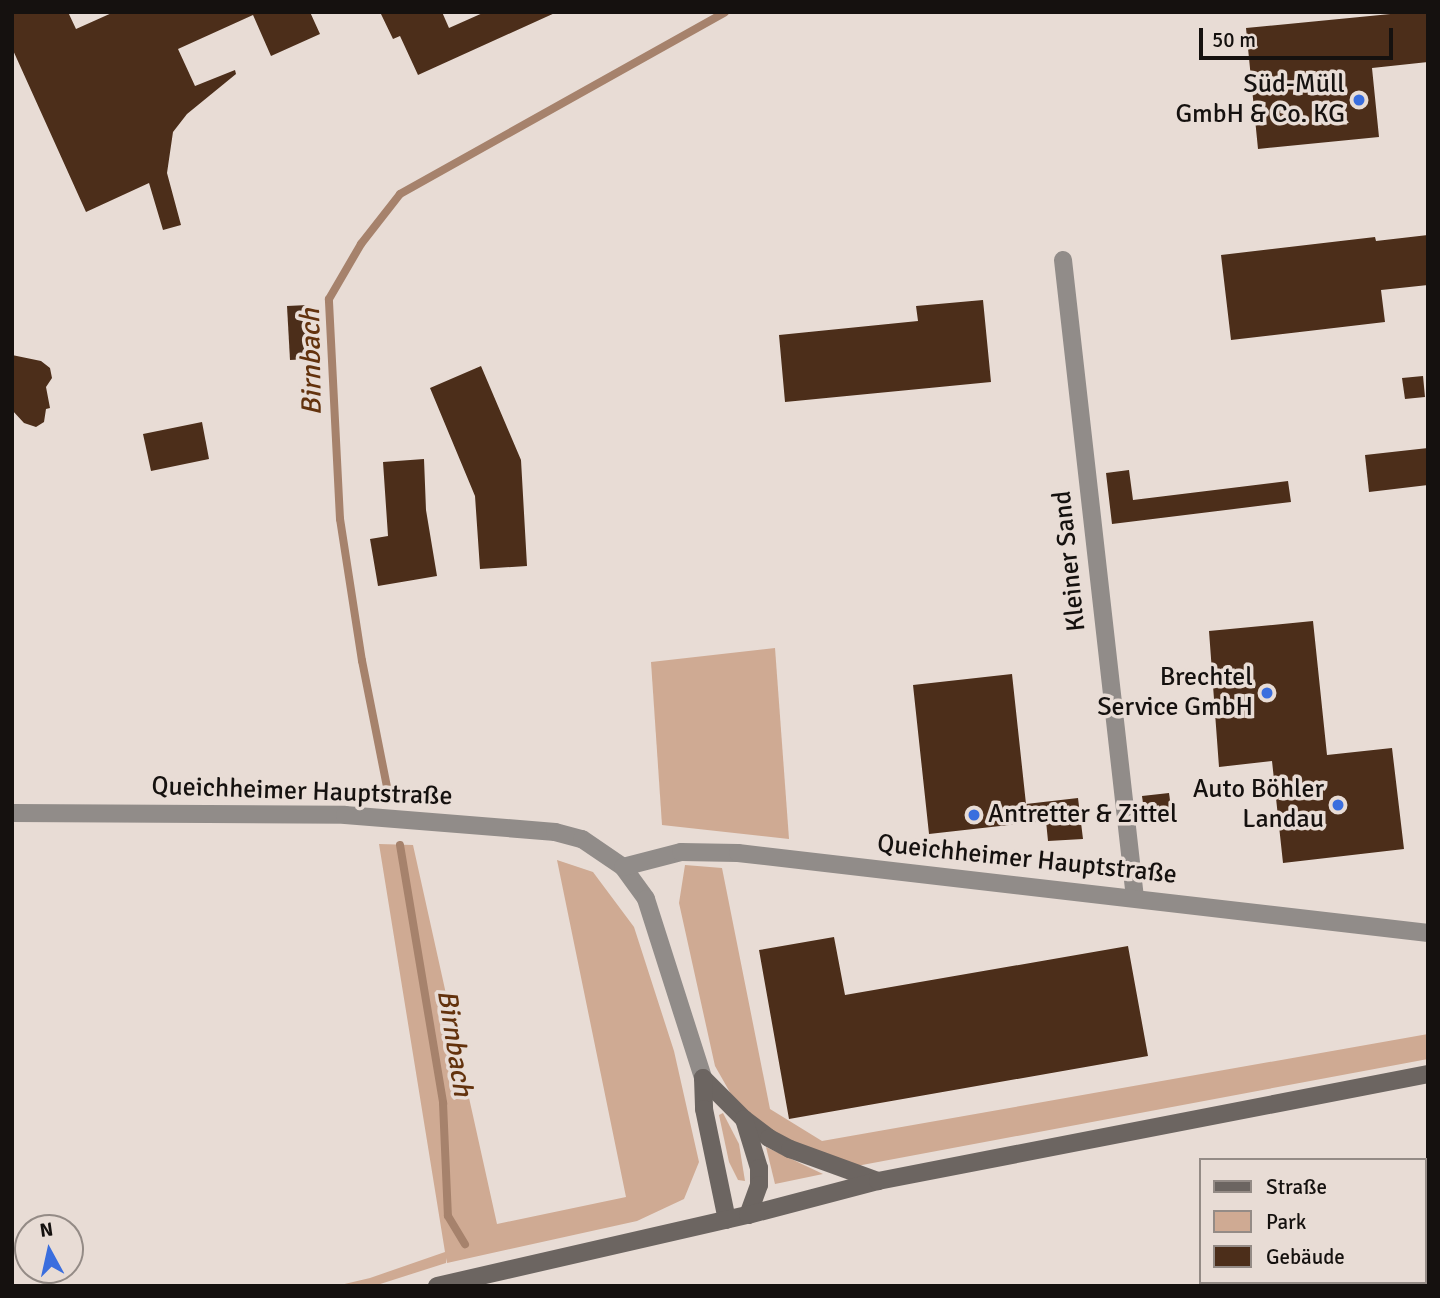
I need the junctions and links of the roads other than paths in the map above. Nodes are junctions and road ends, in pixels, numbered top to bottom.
1 (1063, 260) dead end
2 (12, 813) edge
3 (622, 867) junction
4 (1135, 898) junction
5 (1428, 933) edge
6 (1428, 1074) edge
7 (703, 1078) junction
8 (744, 1119) junction
9 (878, 1181) junction
10 (748, 1215) junction
11 (727, 1220) junction
12 (437, 1286) edge

1 - 4 street, Kleiner Sand
2 - 3 street, Queichheimer Hauptstraße
3 - 4 street, Queichheimer Hauptstraße
3 - 7 street, Queichheimer Hauptstraße
4 - 5 street, Queichheimer Hauptstraße
6 - 9 main road
7 - 8 main road
7 - 11 main road
8 - 9 main road
8 - 10 main road
9 - 10 main road
10 - 11 main road
11 - 12 main road

